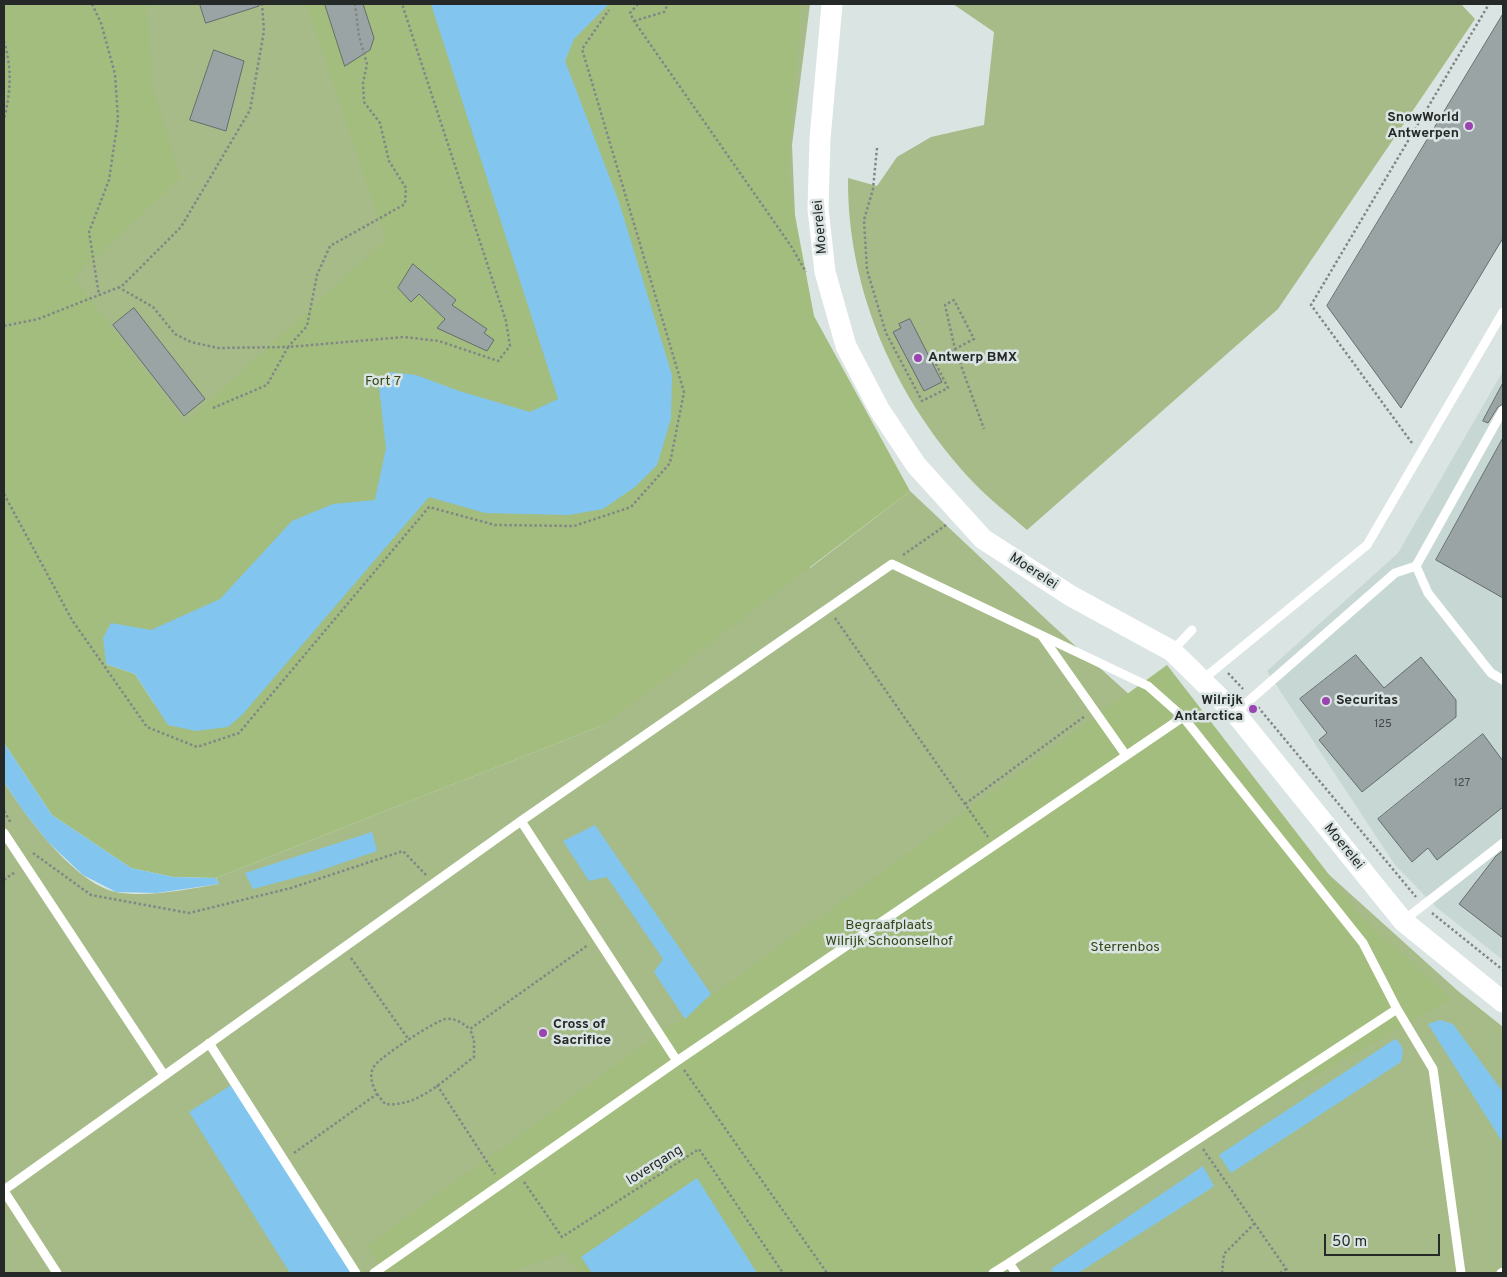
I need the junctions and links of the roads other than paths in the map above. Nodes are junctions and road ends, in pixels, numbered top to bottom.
1 (832, 4) edge
2 (1503, 312) edge
3 (1503, 410) edge
4 (1416, 566) junction
5 (1192, 630) dead end
6 (1040, 634) junction
7 (1172, 651) junction
8 (1210, 674) junction
9 (1503, 680) edge
10 (1235, 713) junction
11 (1183, 717) junction
12 (1125, 754) junction
13 (521, 821) junction
14 (4, 833) edge
15 (1503, 843) edge
16 (1403, 921) junction
17 (1503, 1002) edge
18 (1397, 1009) junction
19 (209, 1043) junction
20 (677, 1061) junction
21 (164, 1075) junction
22 (4, 1190) edge
23 (1009, 1263) junction
24 (57, 1273) edge
25 (356, 1273) edge
26 (374, 1273) edge
27 (993, 1273) edge
28 (1016, 1273) edge
29 (1461, 1273) edge

1 - 7 street, Moerelei
2 - 8 lane
3 - 4 lane
4 - 9 lane
4 - 10 lane
5 - 7 lane
6 - 11 lane
6 - 12 lane
6 - 13 lane
7 - 8 street, Moerelei
8 - 10 street, Moerelei
10 - 16 street, Moerelei
11 - 12 lane
11 - 18 lane
12 - 20 lane
13 - 19 lane
13 - 20 lane
14 - 21 lane
15 - 16 lane
16 - 17 street, Moerelei
18 - 23 lane
18 - 29 lane
19 - 21 lane
19 - 25 lane
20 - 26 lane
21 - 22 lane
22 - 24 lane
23 - 27 lane
23 - 28 lane

